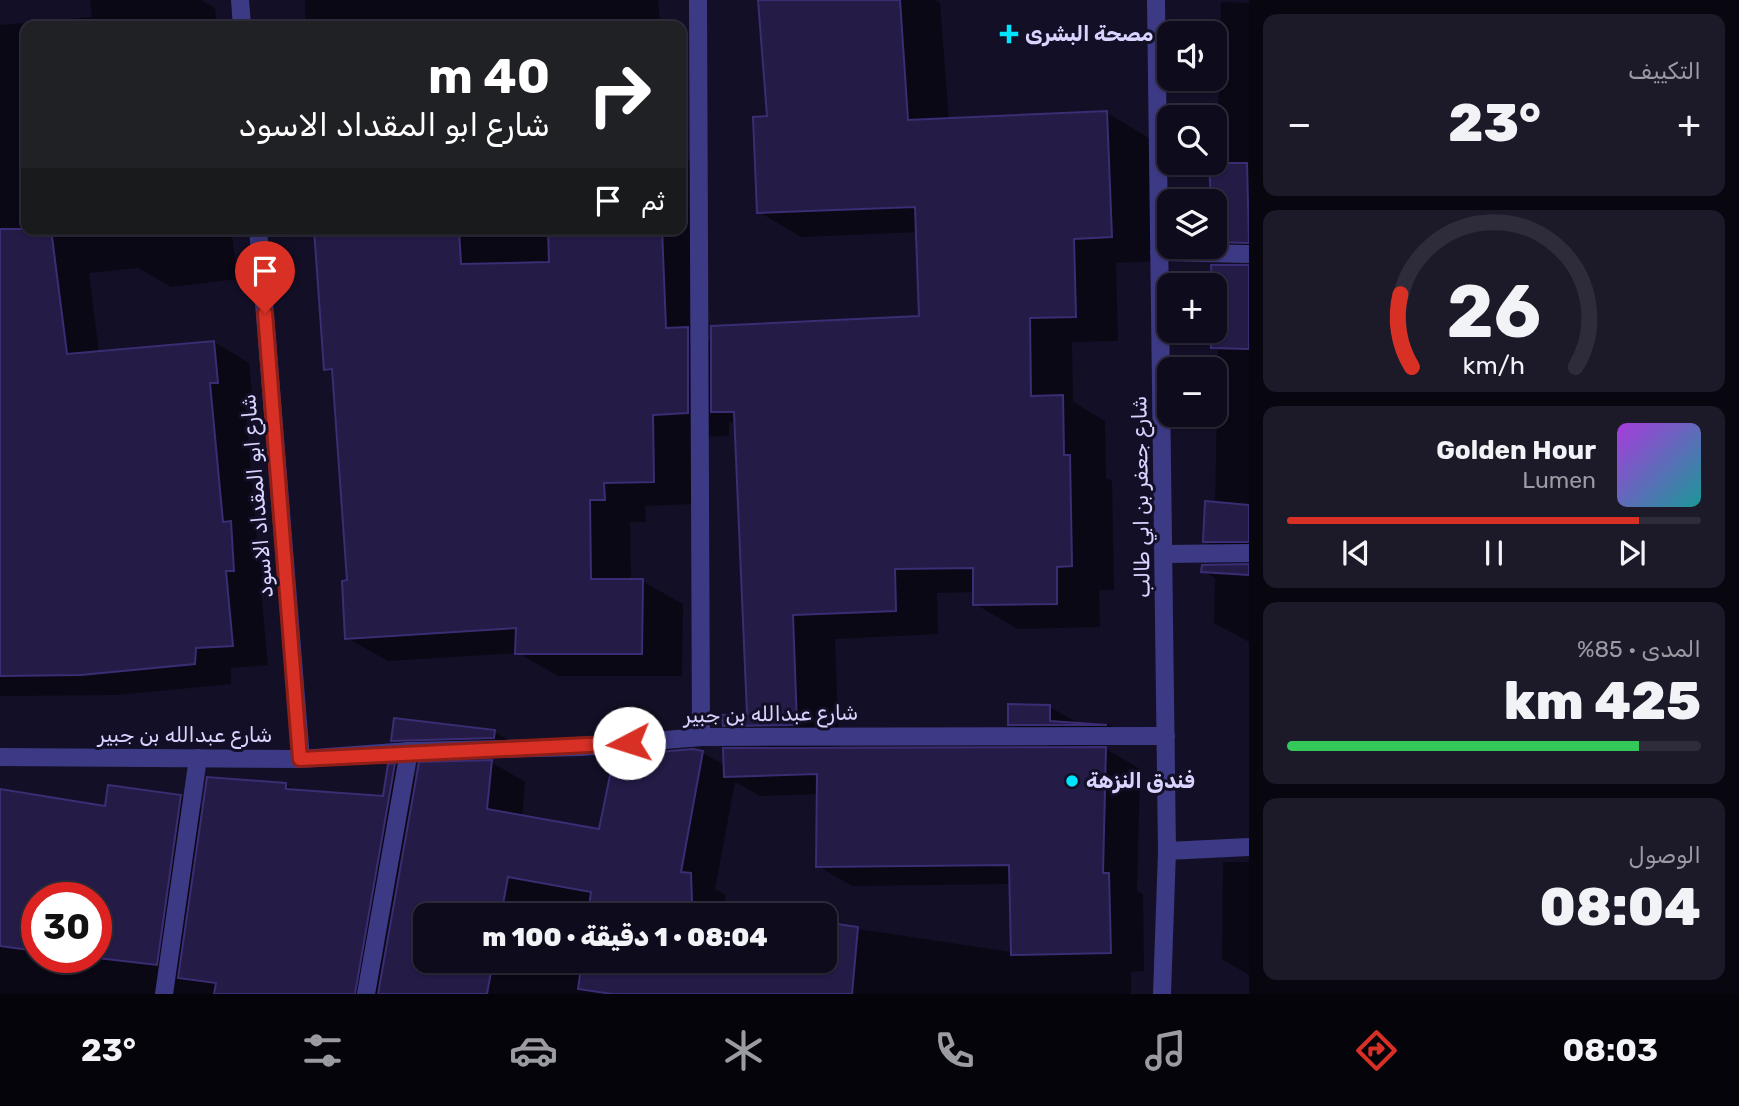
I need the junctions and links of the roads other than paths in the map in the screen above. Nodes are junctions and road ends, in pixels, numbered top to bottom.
1 (240, 0) edge
2 (698, 0) edge
3 (1156, 0) edge
4 (242, 21) edge
5 (1158, 189) edge
6 (258, 235) edge
7 (1227, 254) edge
8 (1249, 254) edge
9 (1159, 259) edge
10 (1249, 553) edge
11 (1165, 554) junction
12 (1166, 736) junction
13 (701, 737) junction
14 (409, 751) junction
15 (0, 757) edge
16 (198, 758) junction
17 (300, 759) junction
18 (1249, 847) edge
19 (1167, 851) junction
20 (164, 994) edge
21 (366, 994) edge
22 (1162, 994) edge

1 - 4 street
2 - 13 street
3 - 5 street, شارع جعفر بن ابي طالب
6 - 17 street, شارع ابو المقداد الاسود
7 - 8 street
9 - 11 street, شارع جعفر بن ابي طالب
10 - 11 street
11 - 12 street, شارع جعفر بن ابي طالب
12 - 13 street, شارع عبدالله بن جبير
12 - 19 street, شارع جعفر بن ابي طالب
13 - 14 street, شارع عبدالله بن جبير
14 - 17 street, شارع عبدالله بن جبير
14 - 21 street
15 - 16 street, شارع عبدالله بن جبير
16 - 17 street, شارع عبدالله بن جبير
16 - 20 street
18 - 19 street
19 - 22 street, شارع جعفر بن ابي طالب

